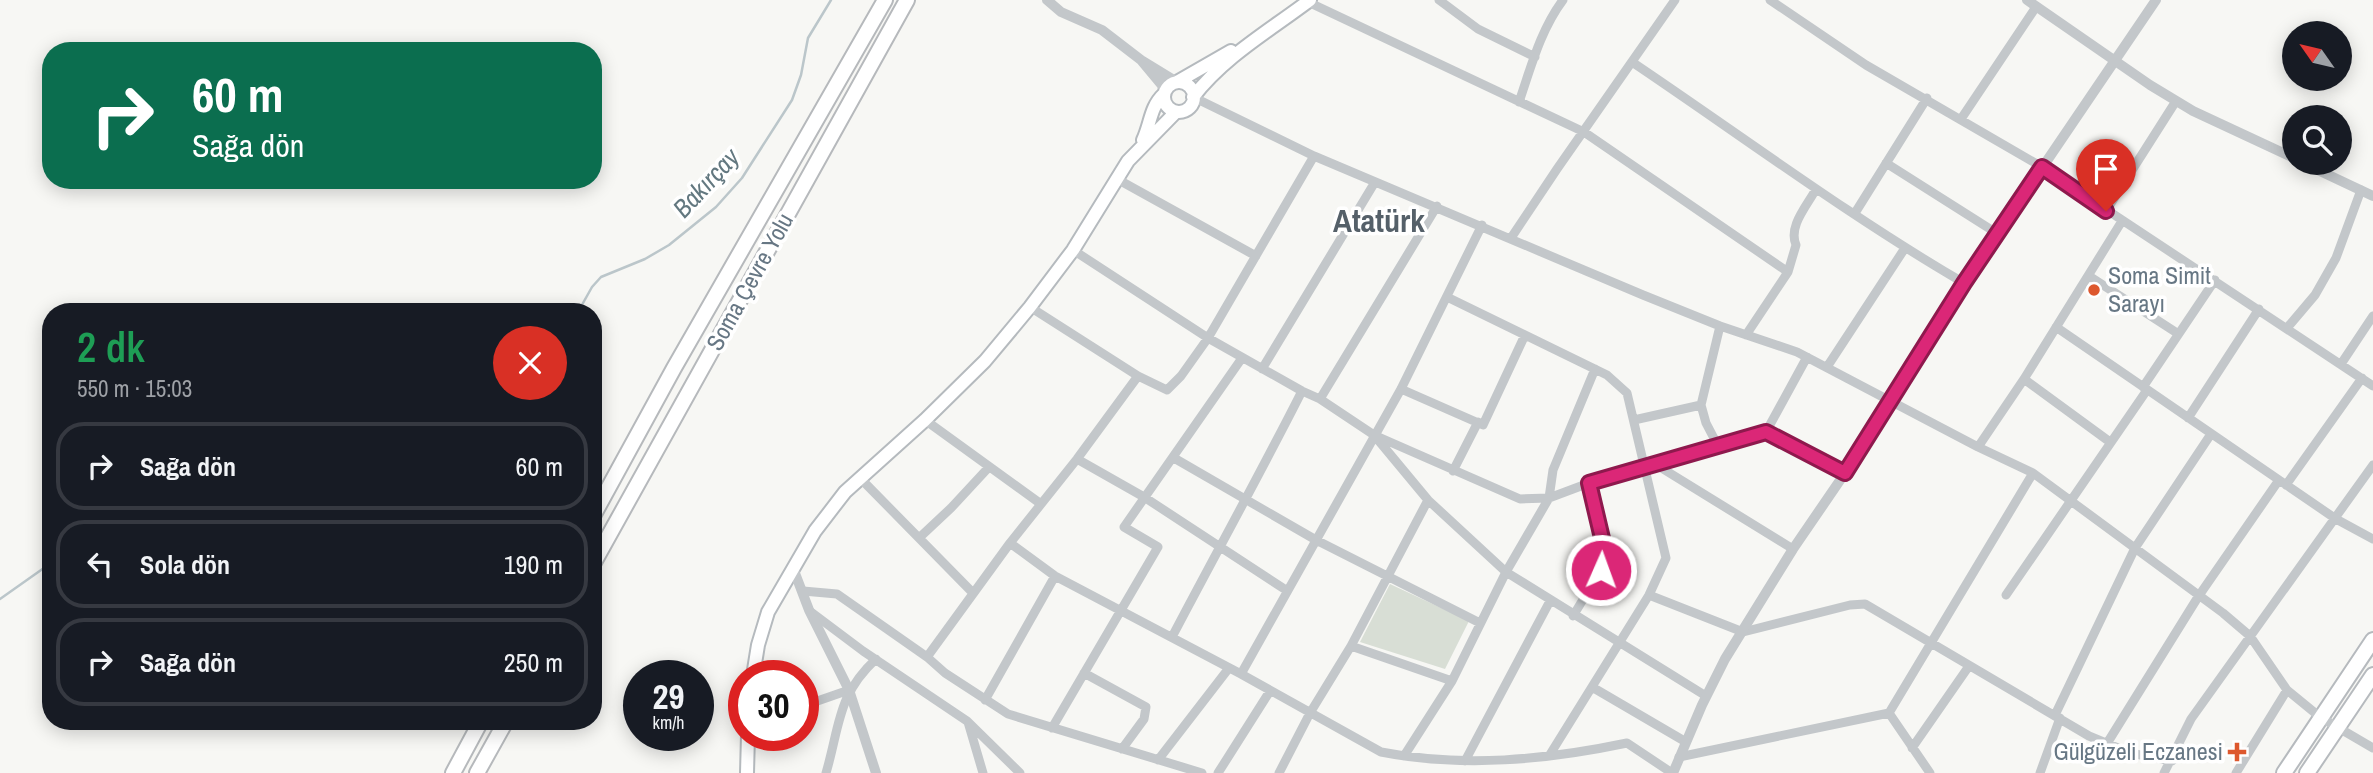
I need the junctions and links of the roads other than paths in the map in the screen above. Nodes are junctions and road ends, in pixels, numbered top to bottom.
1 (885, 0) edge
2 (907, 0) edge
3 (1046, 0) edge
4 (1439, 0) edge
5 (1675, 0) edge
6 (1770, 0) edge
7 (2156, 0) edge
8 (1309, 1) edge
9 (1559, 2) edge
10 (2031, 2) edge
11 (1244, 46) junction
12 (1535, 57) junction
13 (2114, 59) junction
14 (1632, 62) junction
15 (1169, 89) junction
16 (1194, 97) junction
17 (1927, 99) junction
18 (2176, 101) junction
19 (1519, 102) junction
20 (1176, 112) junction
21 (1961, 119) junction
22 (1584, 132) junction
23 (1140, 147) junction
24 (2282, 152) edge
25 (1314, 156) junction
26 (1886, 163) junction
27 (2042, 167) junction
28 (2329, 175) edge
29 (1117, 179) junction
30 (1375, 182) junction
31 (1816, 189) junction
32 (2361, 190) junction
33 (2373, 196) edge
34 (1437, 206) junction
35 (2106, 211) junction
36 (1855, 214) junction
37 (2122, 221) junction
38 (1482, 225) junction
39 (1998, 234) junction
40 (1511, 238) junction
41 (1905, 248) junction
42 (1073, 250) junction
43 (1256, 256) junction
44 (1788, 272) junction
45 (2089, 275) junction
46 (2215, 280) junction
47 (1964, 283) junction
48 (1447, 297) junction
49 (1030, 307) junction
50 (2259, 309) junction
51 (2373, 316) edge
52 (1720, 326) junction
53 (2056, 327) junction
54 (2287, 328) junction
55 (2177, 333) junction
56 (1525, 335) junction
57 (1746, 335) junction
58 (1208, 338) junction
59 (1807, 357) junction
60 (1242, 358) junction
61 (2340, 364) junction
62 (1827, 367) junction
63 (1262, 369) junction
64 (1595, 369) junction
65 (1139, 376) junction
66 (2362, 378) junction
67 (2024, 379) junction
68 (2373, 386) edge
69 (1401, 389) junction
70 (2145, 389) junction
71 (1303, 391) junction
72 (1320, 399) junction
73 (1891, 400) junction
74 (1701, 405) junction
75 (2188, 418) junction
76 (925, 420) junction
77 (1634, 420) junction
78 (1478, 422) junction
79 (1766, 432) junction
80 (2211, 434) junction
81 (1374, 435) junction
82 (2110, 442) junction
83 (1718, 446) junction
84 (1978, 447) junction
85 (1174, 458) junction
86 (1077, 459) junction
87 (2373, 465) edge
88 (1650, 466) junction
89 (989, 467) junction
90 (1453, 471) junction
91 (1845, 473) junction
92 (2033, 474) junction
93 (860, 478) junction
94 (2282, 482) junction
95 (1589, 483) junction
96 (1144, 498) junction
97 (1549, 498) junction
98 (1248, 499) junction
99 (1428, 499) junction
100 (602, 500) edge
101 (2071, 500) junction
102 (1041, 504) junction
103 (2336, 519) junction
104 (919, 538) junction
105 (2373, 539) edge
106 (1316, 540) junction
107 (1010, 543) junction
108 (1219, 547) junction
109 (602, 548) edge
110 (2135, 548) junction
111 (1793, 549) junction
112 (793, 568) junction
113 (1506, 572) junction
114 (1388, 575) junction
115 (1055, 576) junction
116 (1286, 590) junction
117 (803, 591) junction
118 (973, 593) junction
119 (2006, 595) dead end
120 (1649, 596) junction
121 (2198, 597) junction
122 (1550, 601) junction
123 (809, 610) junction
124 (1121, 611) junction
125 (1573, 616) junction
126 (1480, 623) junction
127 (1743, 632) junction
128 (2250, 636) junction
129 (1172, 637) junction
130 (2373, 640) edge
131 (1619, 643) junction
132 (1933, 643) junction
133 (1351, 646) junction
134 (927, 657) junction
135 (876, 659) junction
136 (756, 660) edge
137 (1969, 666) junction
138 (1229, 668) junction
139 (1084, 673) junction
140 (1241, 674) junction
141 (2373, 675) edge
142 (1452, 681) junction
143 (1592, 687) junction
144 (849, 690) junction
145 (2287, 690) junction
146 (1270, 691) junction
147 (1706, 696) junction
148 (819, 700) edge
149 (985, 700) junction
150 (1310, 713) junction
151 (1889, 713) junction
152 (2057, 716) junction
153 (2320, 717) junction
154 (967, 721) junction
155 (2337, 727) junction
156 (1052, 728) junction
157 (476, 730) edge
158 (501, 730) edge
159 (1686, 742) junction
160 (2106, 745) junction
161 (1912, 748) junction
162 (2373, 748) edge
163 (1122, 749) junction
164 (748, 751) edge
165 (1404, 756) junction
166 (1549, 756) junction
167 (1679, 757) junction
168 (1158, 761) junction
169 (1465, 761) junction
170 (2172, 761) junction
171 (453, 773) edge
172 (477, 773) edge
173 (747, 773) edge
174 (826, 773) edge
175 (876, 773) edge
176 (983, 773) edge
177 (1020, 773) edge
178 (1202, 773) edge
179 (1218, 773) edge
180 (1279, 773) edge
181 (1672, 773) edge
182 (1930, 773) edge
183 (2040, 773) edge
184 (2164, 773) edge
185 (2236, 773) edge
186 (2284, 773) edge
187 (2307, 773) edge

1 - 100 main road, Soma Çevre Yolu
2 - 109 main road, Soma Çevre Yolu
3 - 15 street
4 - 12 street
5 - 14 street
6 - 17 street
7 - 13 street
8 - 11 main road
8 - 19 street
9 - 12 street
10 - 13 street
10 - 21 street
11 - 15 main road
11 - 16 main road
12 - 19 street
13 - 18 street
13 - 27 street
14 - 22 street
14 - 31 street
15 - 16 main road
15 - 20 main road
15 - 23 main road
16 - 20 main road
16 - 25 street
17 - 21 street
17 - 26 street
18 - 24 street
18 - 35 street
19 - 22 street
20 - 23 main road
21 - 27 street
22 - 40 street
22 - 44 street
23 - 29 main road
25 - 30 street
25 - 43 street
26 - 36 street
26 - 39 street
27 - 35 street
27 - 39 street
28 - 32 street
29 - 42 main road
29 - 43 street
30 - 34 street
30 - 63 street
31 - 36 street
31 - 44 street
32 - 33 street
32 - 54 street
34 - 38 street
34 - 72 street
35 - 37 street
36 - 41 street
37 - 45 street
37 - 46 street
38 - 40 street
38 - 48 street
39 - 47 street
40 - 52 street
41 - 47 street
41 - 62 street
42 - 49 main road
42 - 58 street
43 - 58 street
44 - 57 street
45 - 53 street
45 - 55 street
46 - 50 street
46 - 55 street
47 - 73 street
48 - 56 street
48 - 69 street
49 - 65 street
49 - 76 main road
50 - 54 street
50 - 75 street
51 - 61 street
52 - 57 street
52 - 74 street
53 - 67 street
53 - 70 street
54 - 61 street
55 - 70 street
56 - 64 street
56 - 78 street
57 - 59 street
58 - 60 street
58 - 65 street
59 - 62 street
59 - 79 street
60 - 63 street
60 - 85 street
61 - 66 street
62 - 73 street
63 - 71 street
64 - 77 street
64 - 97 street
65 - 86 street
66 - 68 street
66 - 94 street
67 - 82 street
67 - 84 street
69 - 78 street
69 - 81 street
70 - 75 street
70 - 82 street
71 - 72 street
71 - 98 street
72 - 81 street
73 - 84 street
73 - 91 street
74 - 77 street
74 - 83 street
75 - 80 street
76 - 89 street
76 - 93 main road
77 - 88 street
78 - 90 street
79 - 83 street
79 - 91 street
80 - 94 street
80 - 110 street
81 - 90 street
81 - 99 street
81 - 106 street
82 - 101 street
83 - 88 street
84 - 92 street
85 - 96 street
85 - 98 street
86 - 96 street
86 - 102 street
87 - 103 street
88 - 95 street
88 - 111 street
88 - 120 street
89 - 102 street
89 - 104 street
90 - 97 street
91 - 111 street
92 - 101 street
92 - 132 street
93 - 104 street
93 - 112 main road
94 - 103 street
94 - 121 street
95 - 97 street
95 - 125 street
96 - 108 street
96 - 124 street
97 - 113 street
98 - 106 street
98 - 108 street
99 - 113 street
99 - 114 street
101 - 110 street
101 - 119 street
102 - 107 street
103 - 105 street
103 - 128 street
104 - 118 street
106 - 114 street
106 - 116 street
107 - 115 street
107 - 118 street
108 - 116 street
108 - 129 street
110 - 121 street
110 - 152 street
111 - 127 street
112 - 117 street
112 - 136 main road
113 - 122 street
113 - 126 street
114 - 126 street
114 - 133 street
115 - 124 street
115 - 149 street
116 - 140 street
117 - 123 street
117 - 134 street
118 - 134 street
120 - 127 street
120 - 131 street
121 - 128 street
121 - 160 street
122 - 125 street
122 - 169 street
123 - 135 street
123 - 144 street
124 - 129 street
124 - 139 street
125 - 131 street
126 - 142 street
127 - 132 street
127 - 147 street
128 - 145 street
128 - 170 street
129 - 138 street
130 - 153 main road
131 - 143 street
131 - 147 street
132 - 137 street
132 - 151 street
133 - 142 street
133 - 150 street
134 - 149 street
135 - 144 street
135 - 154 street
137 - 152 street
137 - 161 street
138 - 140 street
138 - 168 street
139 - 156 street
139 - 163 street
140 - 146 street
141 - 155 main road
142 - 165 street
143 - 159 street
143 - 166 street
144 - 148 street
144 - 174 street
144 - 175 street
145 - 153 street
145 - 185 street
146 - 150 street
146 - 179 street
147 - 159 street
149 - 156 street
150 - 165 street
150 - 180 street
151 - 161 street
151 - 167 street
152 - 160 street
152 - 183 street
153 - 155 street
153 - 186 main road
154 - 176 street
154 - 177 street
155 - 162 street
155 - 187 main road
156 - 163 street
157 - 171 main road
158 - 172 main road
159 - 167 street
160 - 170 street
161 - 182 street
163 - 168 street
164 - 173 main road
165 - 169 street
166 - 169 street
166 - 181 street
167 - 181 street
168 - 178 street
170 - 184 street

